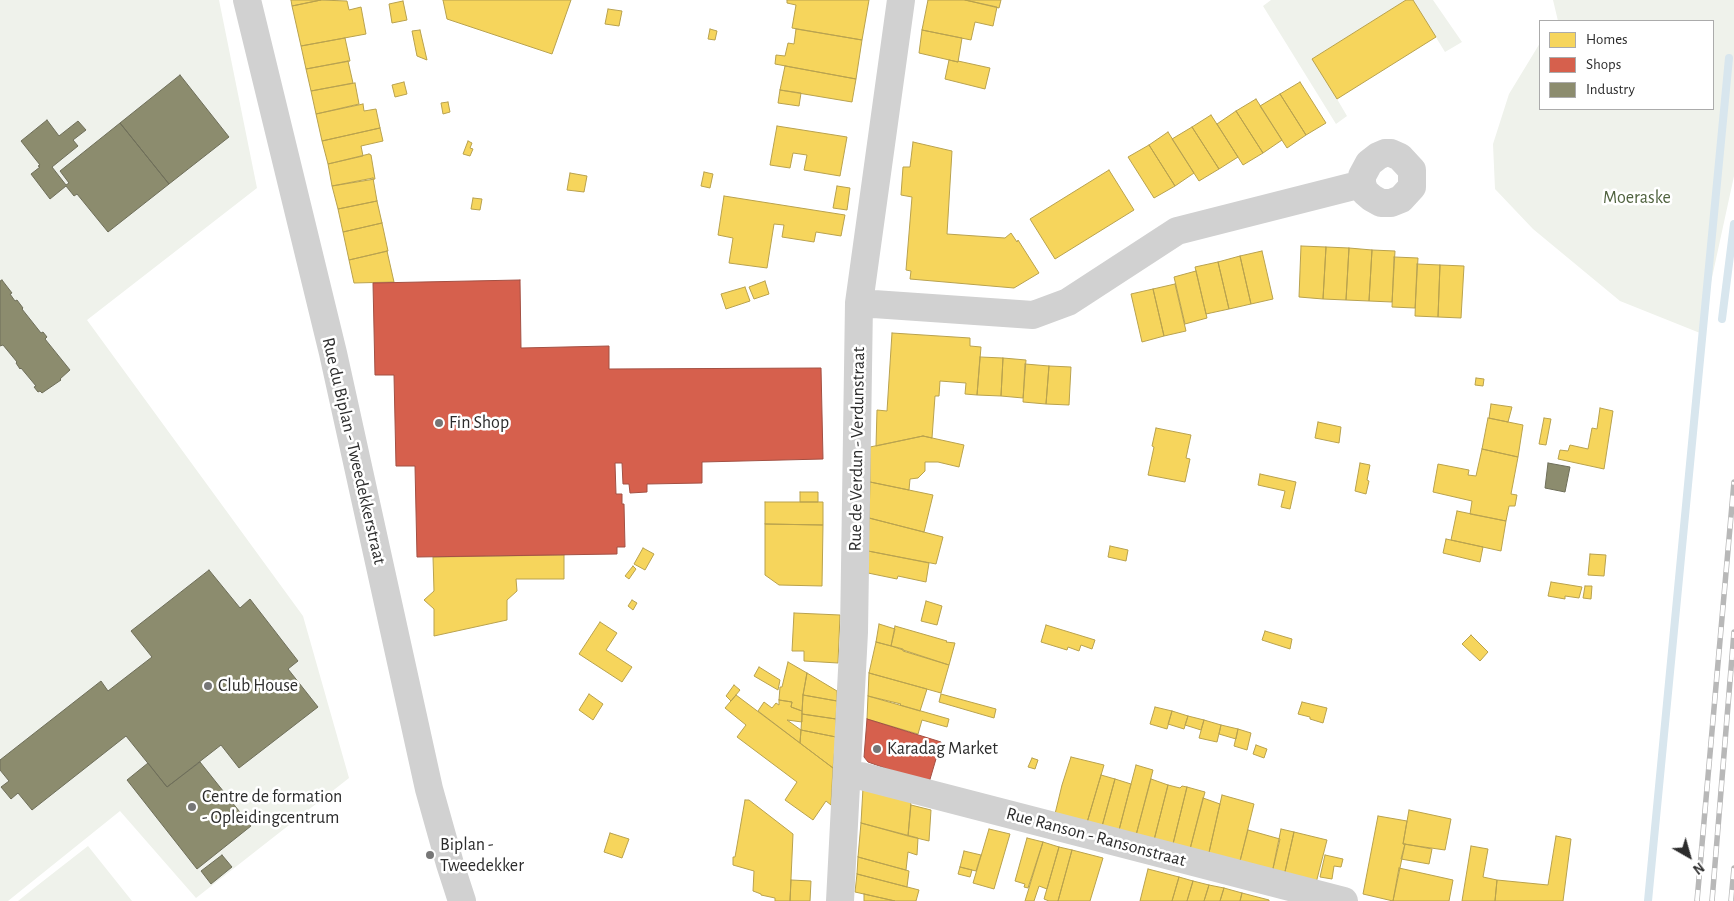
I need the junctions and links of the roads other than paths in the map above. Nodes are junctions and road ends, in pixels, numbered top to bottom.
1 (247, 0) edge
2 (901, 0) edge
3 (1362, 184) dead end
4 (860, 303) junction
5 (847, 774) junction
6 (462, 901) edge
7 (840, 901) edge
8 (1344, 901) edge

1 - 6 street, Rue du Biplan - Tweedekkerstraat
2 - 4 street, Rue de Verdun - Verdunstraat
3 - 4 street
4 - 5 street, Rue de Verdun - Verdunstraat
5 - 7 street, Rue de Verdun - Verdunstraat
5 - 8 street, Rue Ranson - Ransonstraat

